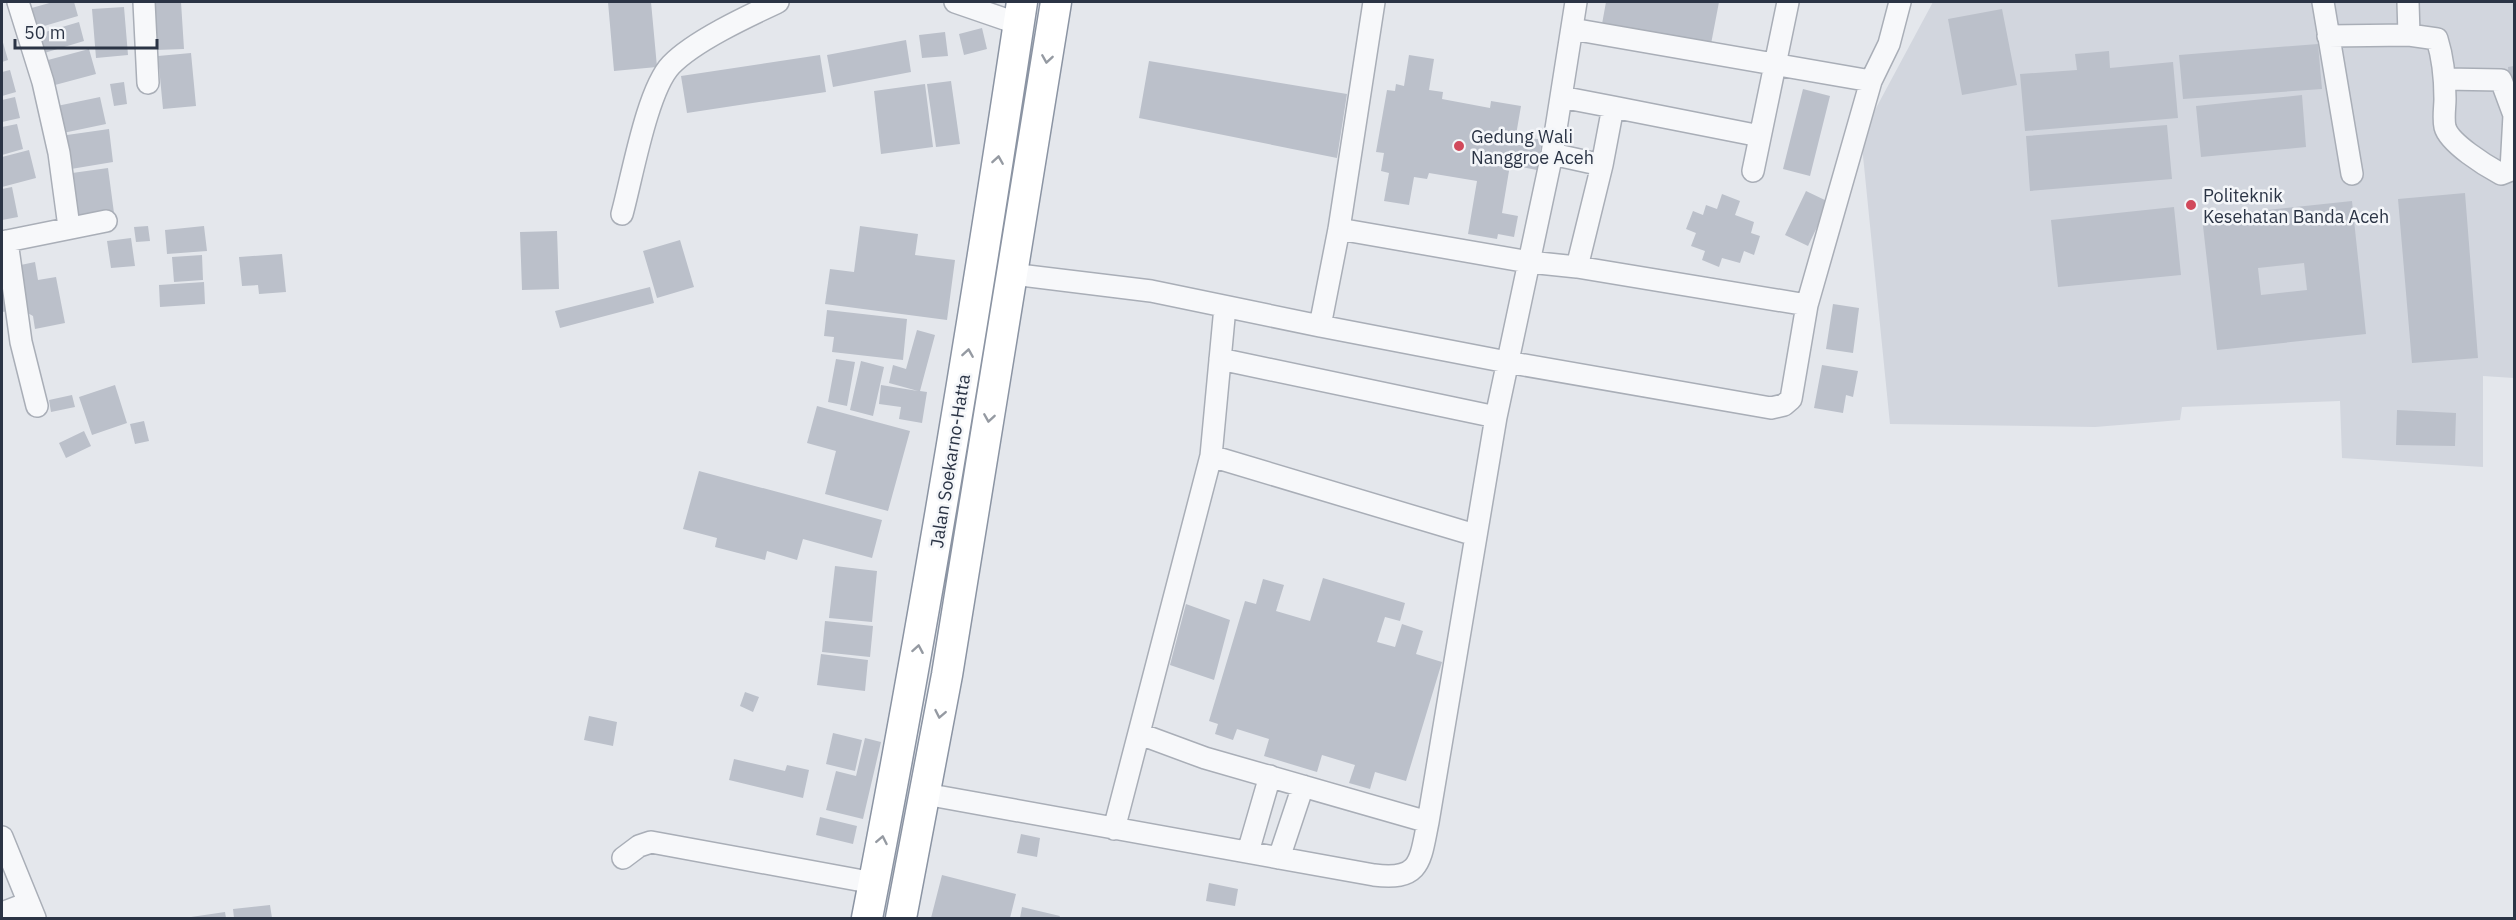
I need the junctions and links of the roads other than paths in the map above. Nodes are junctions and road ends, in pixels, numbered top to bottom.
1 (18, 2) edge
2 (144, 2) edge
3 (778, 2) edge
4 (955, 2) edge
5 (1056, 2) edge
6 (1374, 2) edge
7 (1576, 2) edge
8 (1788, 2) edge
9 (1900, 2) edge
10 (2323, 2) edge
11 (2408, 2) edge
12 (1021, 13) edge
13 (1572, 29) junction
14 (2409, 35) junction
15 (2328, 36) junction
16 (1775, 64) junction
17 (2445, 79) junction
18 (1871, 81) junction
19 (148, 83) dead end
20 (1561, 97) junction
21 (1613, 107) junction
22 (1760, 136) junction
23 (1552, 154) junction
24 (1602, 165) junction
25 (1753, 171) dead end
26 (2352, 174) dead end
27 (622, 214) dead end
28 (106, 221) dead end
29 (69, 227) junction
30 (1339, 230) junction
31 (4, 242) edge
32 (1529, 262) junction
33 (1577, 267) junction
34 (1012, 274) junction
35 (1807, 305) junction
36 (1225, 307) junction
37 (1320, 326) junction
38 (1220, 359) junction
39 (1508, 362) junction
40 (37, 406) dead end
41 (1496, 417) junction
42 (1211, 456) junction
43 (1475, 535) junction
44 (1140, 734) junction
45 (1270, 776) junction
46 (1303, 786) junction
47 (925, 794) junction
48 (1428, 822) junction
49 (1114, 829) junction
50 (2, 837) edge
51 (1248, 852) junction
52 (623, 858) dead end
53 (1279, 858) junction
54 (874, 883) junction
55 (32, 911) edge
56 (2, 913) edge
57 (867, 918) edge
58 (901, 918) edge

1 - 29 street
2 - 19 street
3 - 27 street
4 - 12 street
5 -> 34 highway, Jalan Soekarno-Hatta
6 - 30 street
7 - 13 street
8 - 16 street
9 - 18 street
10 - 15 street
11 - 14 street
54 -> 12 highway, Jalan Soekarno-Hatta
13 - 16 street
13 - 20 street
14 - 15 street
14 - 17 street
15 - 26 street
16 - 18 street
16 - 22 street
17 - 17 street
18 - 35 street
20 - 21 street
20 - 23 street
21 - 22 street
21 - 24 street
22 - 25 street
23 - 24 street
23 - 32 street
24 - 33 street
28 - 29 street
29 - 31 street
30 - 32 street
30 - 37 street
31 - 40 street
32 - 33 street
32 - 39 street
33 - 35 street
34 - 36 street
34 -> 47 highway, Jalan Soekarno-Hatta
35 - 39 street
36 - 37 street
36 - 38 street
37 - 39 street
38 - 41 street
38 - 42 street
39 - 41 street
41 - 43 street
42 - 43 street
42 - 44 street
43 - 48 street
44 - 45 street
44 - 49 street
45 - 46 street
45 - 51 street
46 - 48 street
46 - 53 street
47 - 49 street
47 - 58 highway, Jalan Soekarno-Hatta
48 - 53 street
49 - 51 street
50 - 55 street
51 - 53 street
52 - 54 street
54 - 57 highway, Jalan Soekarno-Hatta
55 - 56 street

